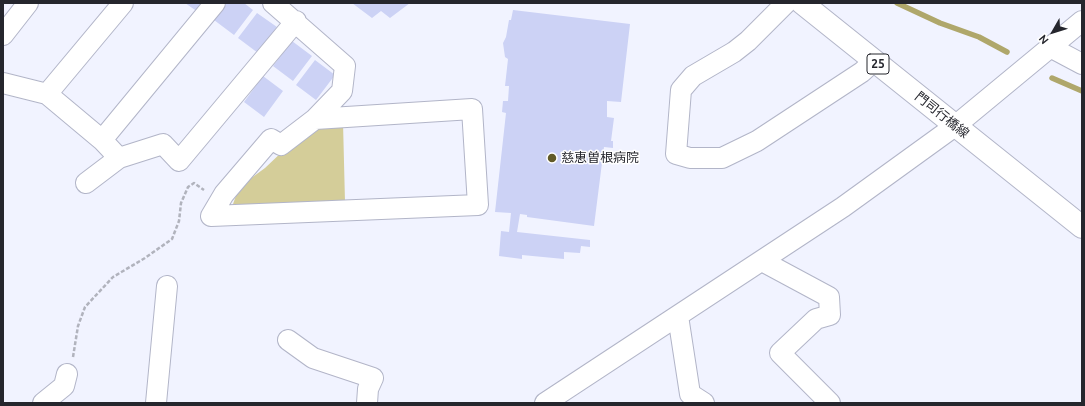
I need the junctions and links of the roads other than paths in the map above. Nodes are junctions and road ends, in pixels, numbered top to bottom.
1 (28, 3) edge
2 (123, 3) edge
3 (215, 3) edge
4 (273, 3) edge
5 (786, 3) edge
6 (802, 3) edge
7 (296, 21) junction
8 (1082, 21) edge
9 (3, 35) edge
10 (1050, 47) junction
11 (874, 61) junction
12 (1082, 64) edge
13 (3, 83) edge
14 (48, 94) junction
15 (315, 119) junction
16 (955, 126) junction
17 (102, 140) junction
18 (119, 158) junction
19 (86, 183) dead end
20 (1082, 227) edge
21 (762, 261) junction
22 (167, 286) dead end
23 (678, 316) junction
24 (288, 340) dead end
25 (67, 374) road end
26 (43, 403) edge
27 (156, 403) edge
28 (367, 403) edge
29 (546, 403) edge
30 (704, 403) edge
31 (830, 403) edge

1 - 9 street
2 - 14 street
3 - 17 street
4 - 7 street
5 - 11 street
6 - 11 main road, 門司行橋線 / 25
7 - 15 street
7 - 18 street
8 - 10 street
10 - 12 street
10 - 16 street
11 - 16 main road, 門司行橋線 / 25
13 - 14 street
14 - 17 street
15 - 15 street
16 - 20 main road, 門司行橋線 / 25
16 - 21 street
17 - 18 street
18 - 19 street
21 - 23 street
21 - 31 street
22 - 27 street
23 - 29 street
23 - 30 street
24 - 28 street
25 - 26 street

